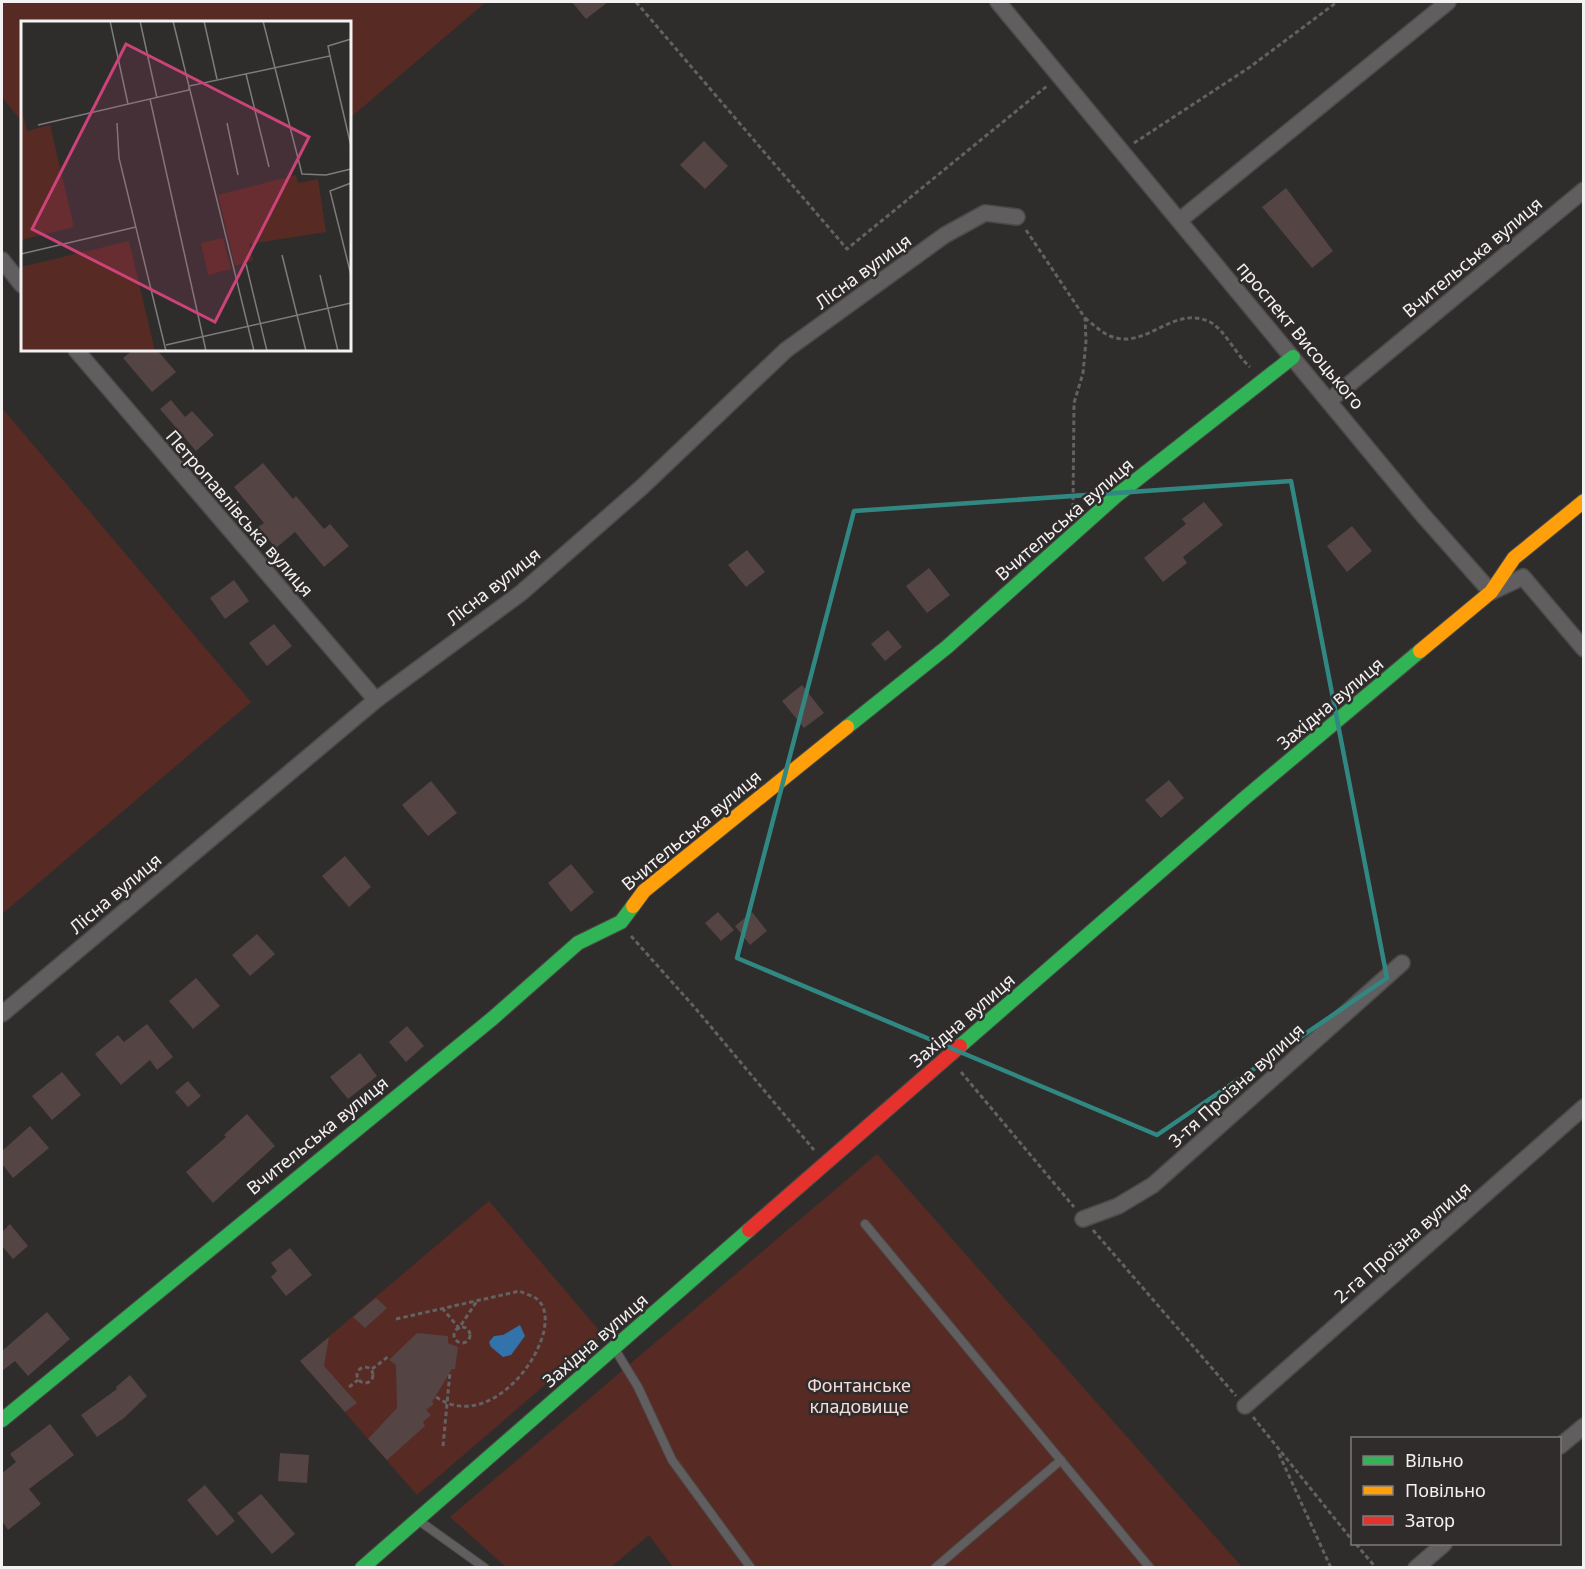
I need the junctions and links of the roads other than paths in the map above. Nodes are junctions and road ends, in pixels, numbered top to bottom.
1 (998, 2) edge
2 (1448, 2) edge
3 (1584, 190) edge
4 (1017, 217) road end
5 (1180, 220) junction
6 (2, 260) edge
7 (21, 284) edge
8 (77, 351) edge
9 (1293, 357) junction
10 (1330, 400) junction
11 (1584, 501) edge
12 (1491, 592) junction
13 (1584, 650) edge
14 (375, 700) junction
15 (1402, 963) dead end
16 (2, 1014) edge
17 (1584, 1107) edge
18 (1083, 1219) road end
19 (865, 1224) dead end
20 (614, 1348) junction
21 (1245, 1406) road end
22 (2, 1420) edge
23 (1584, 1425) edge
24 (1561, 1445) edge
25 (1061, 1460) junction
26 (417, 1520) junction
27 (1443, 1545) edge
28 (362, 1568) edge
29 (485, 1568) edge
30 (751, 1568) edge
31 (935, 1568) edge
32 (1150, 1568) edge
33 (1416, 1568) edge

1 - 5 street, проспект Висоцького
2 - 5 street
3 - 10 street, Вчительська вулиця
4 - 14 street, Лісна вулиця
5 - 9 street, проспект Висоцького
6 - 7 street
8 - 14 street, Петропавлівська вулиця
9 - 10 street, проспект Висоцького
9 - 22 street, Вчительська вулиця
10 - 12 street, проспект Висоцького
11 - 12 street, Західна вулиця
12 - 13 street
12 - 20 street, Західна вулиця
14 - 16 street, Лісна вулиця
15 - 18 street, 3-тя Проїзна вулиця
17 - 21 street, 2-га Проїзна вулиця
19 - 25 lane
20 - 26 street, Західна вулиця
20 - 30 lane
23 - 24 street
25 - 31 lane
25 - 32 lane
26 - 28 street, Західна вулиця
26 - 29 lane
27 - 33 street

